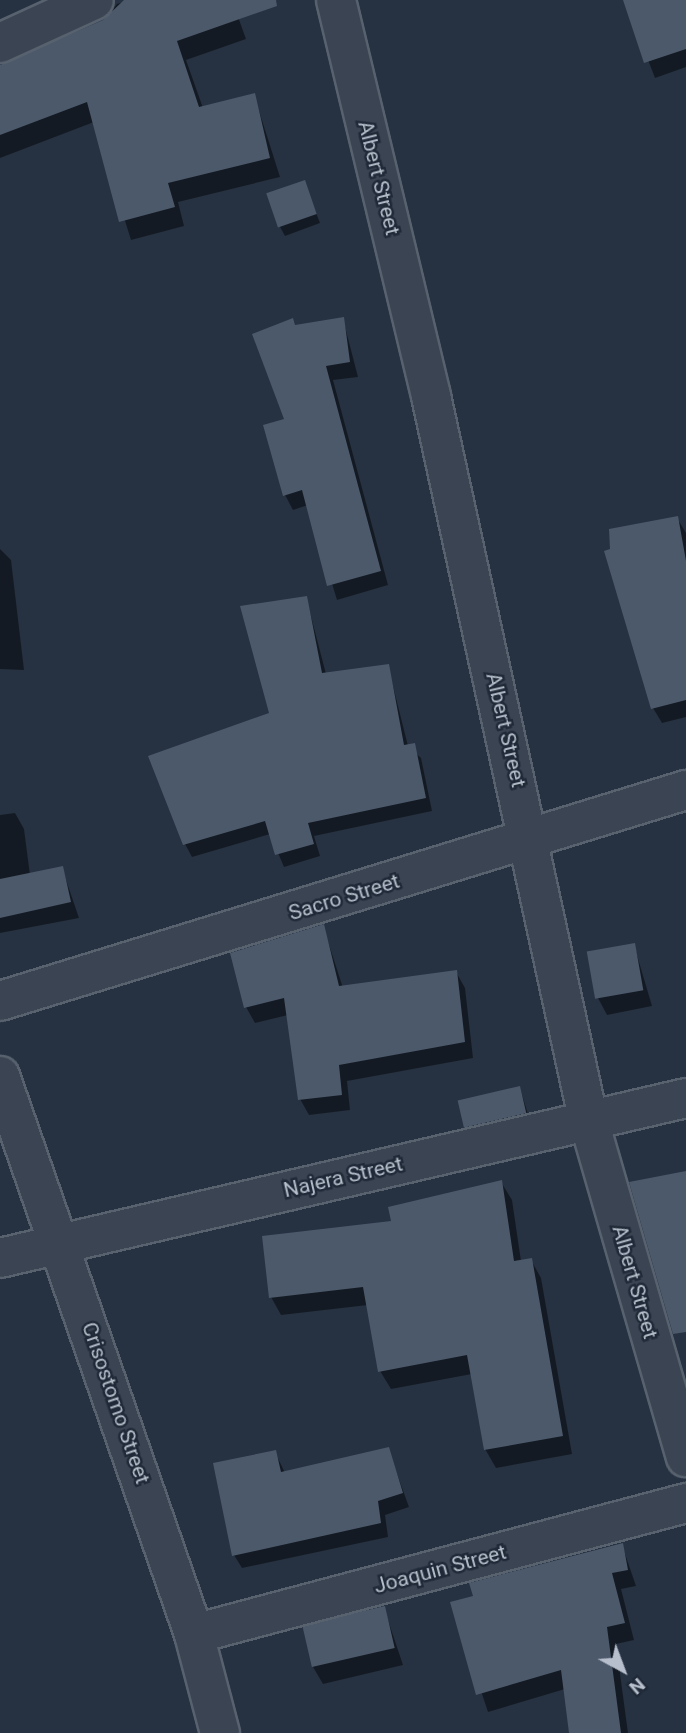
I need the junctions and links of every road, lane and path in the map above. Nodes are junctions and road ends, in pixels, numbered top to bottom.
1 (94, 0) edge
2 (336, 0) edge
3 (0, 43) edge
4 (686, 790) edge
5 (531, 841) junction
6 (0, 1001) edge
7 (0, 1076) edge
8 (686, 1098) edge
9 (588, 1118) junction
10 (62, 1244) junction
11 (0, 1258) edge
12 (686, 1457) edge
13 (686, 1503) edge
14 (194, 1634) junction
15 (220, 1733) edge

1 - 3 street
2 - 5 street, Albert Street
4 - 5 street, Sacro Street
5 - 6 street, Sacro Street
5 - 9 street, Albert Street
7 - 10 street, Crisostomo Street
8 - 9 street, Najera Street
9 - 10 street, Najera Street
9 - 12 street, Albert Street
10 - 11 street, Najera Street
10 - 14 street, Crisostomo Street
13 - 14 street, Joaquin Street
14 - 15 street, Crisostomo Street

